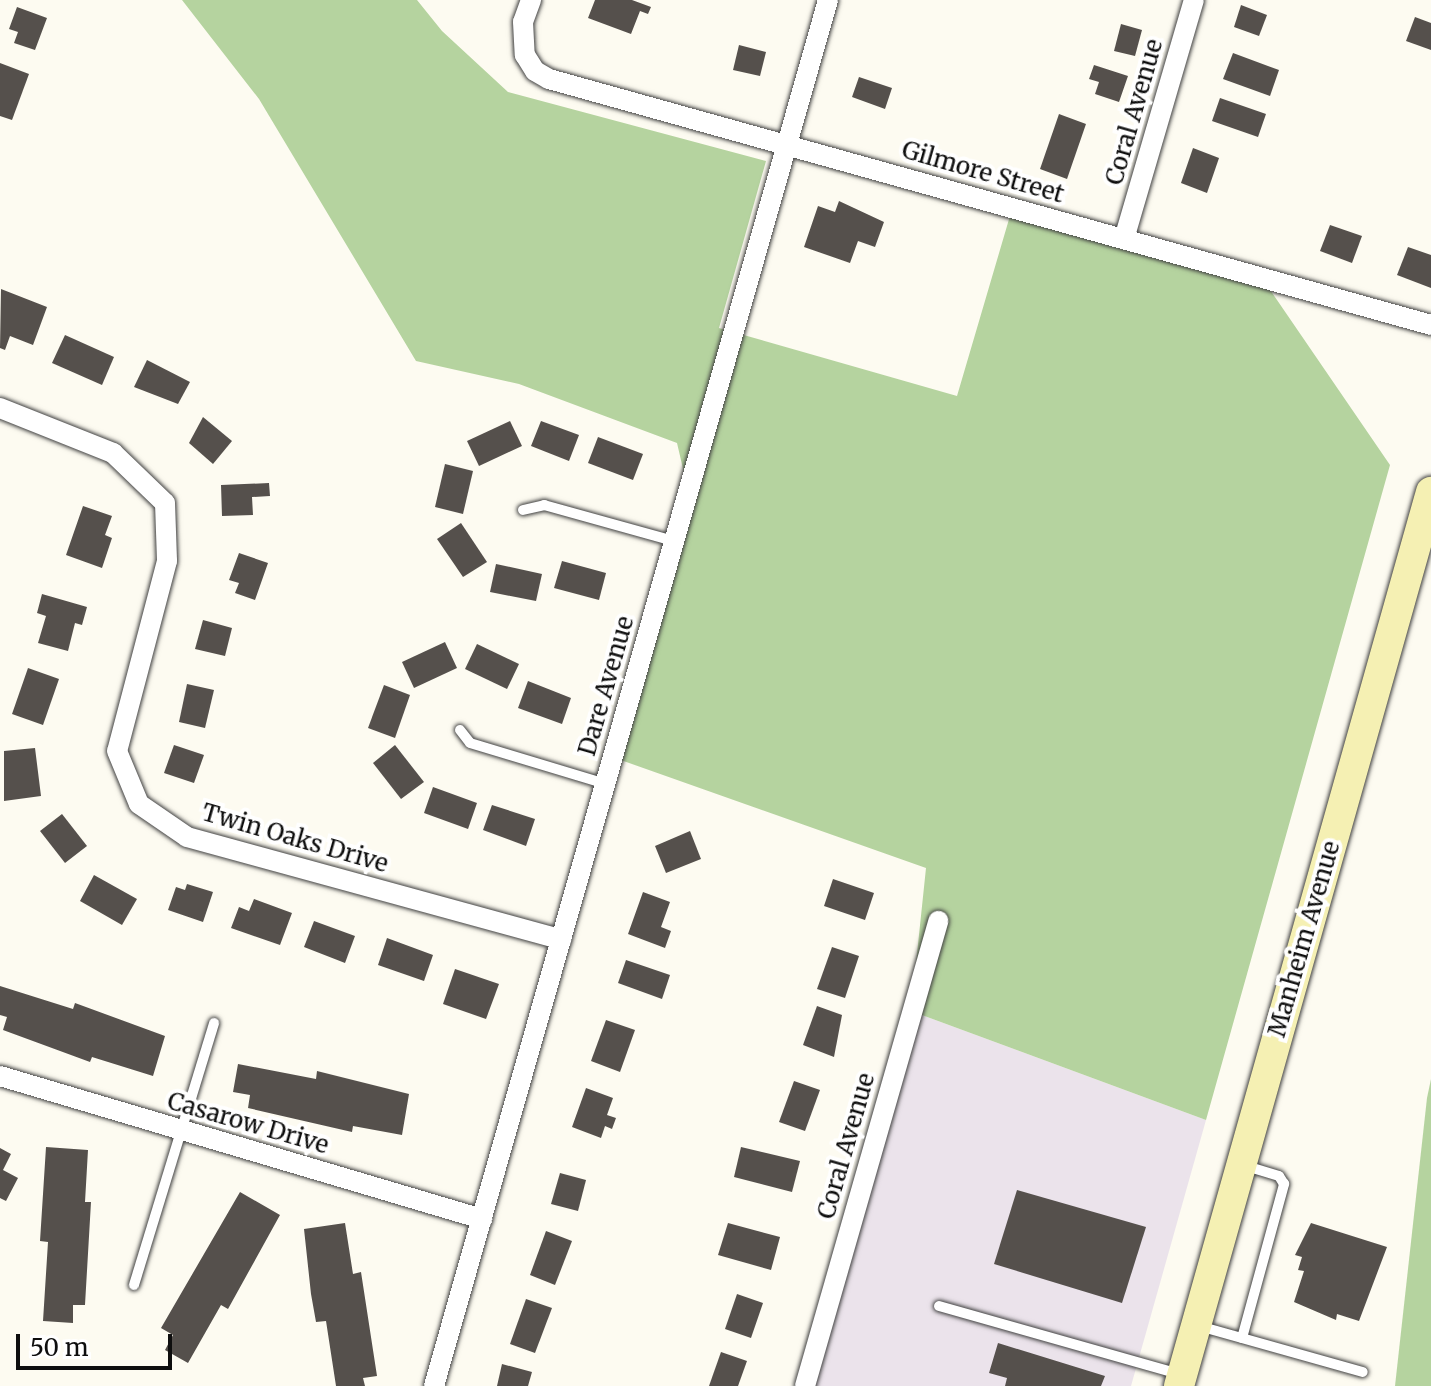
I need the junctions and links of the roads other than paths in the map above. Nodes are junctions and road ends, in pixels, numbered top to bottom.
1 (531, 0) edge
2 (828, 0) edge
3 (1194, 0) edge
4 (787, 145) junction
5 (1124, 239) junction
6 (1431, 325) edge
7 (0, 408) edge
8 (1431, 492) edge
9 (523, 510) dead end
10 (674, 541) junction
11 (460, 730) dead end
12 (606, 784) junction
13 (938, 921) dead end
14 (561, 939) junction
15 (214, 1023) dead end
16 (0, 1076) edge
17 (181, 1130) junction
18 (1241, 1164) junction
19 (482, 1219) junction
20 (134, 1285) dead end
21 (939, 1306) dead end
22 (1196, 1325) junction
23 (1242, 1338) junction
24 (1363, 1372) dead end
25 (1180, 1380) edge
26 (434, 1386) edge
27 (805, 1386) edge

1 - 4 street, Gilmore Street
2 - 4 street, Dare Avenue
3 - 5 street, Coral Avenue
4 - 5 street, Gilmore Street
4 - 10 street, Dare Avenue
5 - 6 street, Gilmore Street
7 - 14 street, Twin Oaks Drive
8 - 18 street, Manheim Avenue
9 - 10 lane
10 - 12 street, Dare Avenue
11 - 12 lane
12 - 14 street, Dare Avenue
13 - 27 street, Coral Avenue
14 - 19 street, Dare Avenue
15 - 17 lane
16 - 17 street, Casarow Drive
17 - 19 street, Casarow Drive
17 - 20 lane
18 - 22 street, Manheim Avenue
18 - 23 lane
19 - 26 street, Dare Avenue
21 - 25 lane
22 - 23 lane
22 - 25 street, Manheim Avenue
23 - 24 lane

